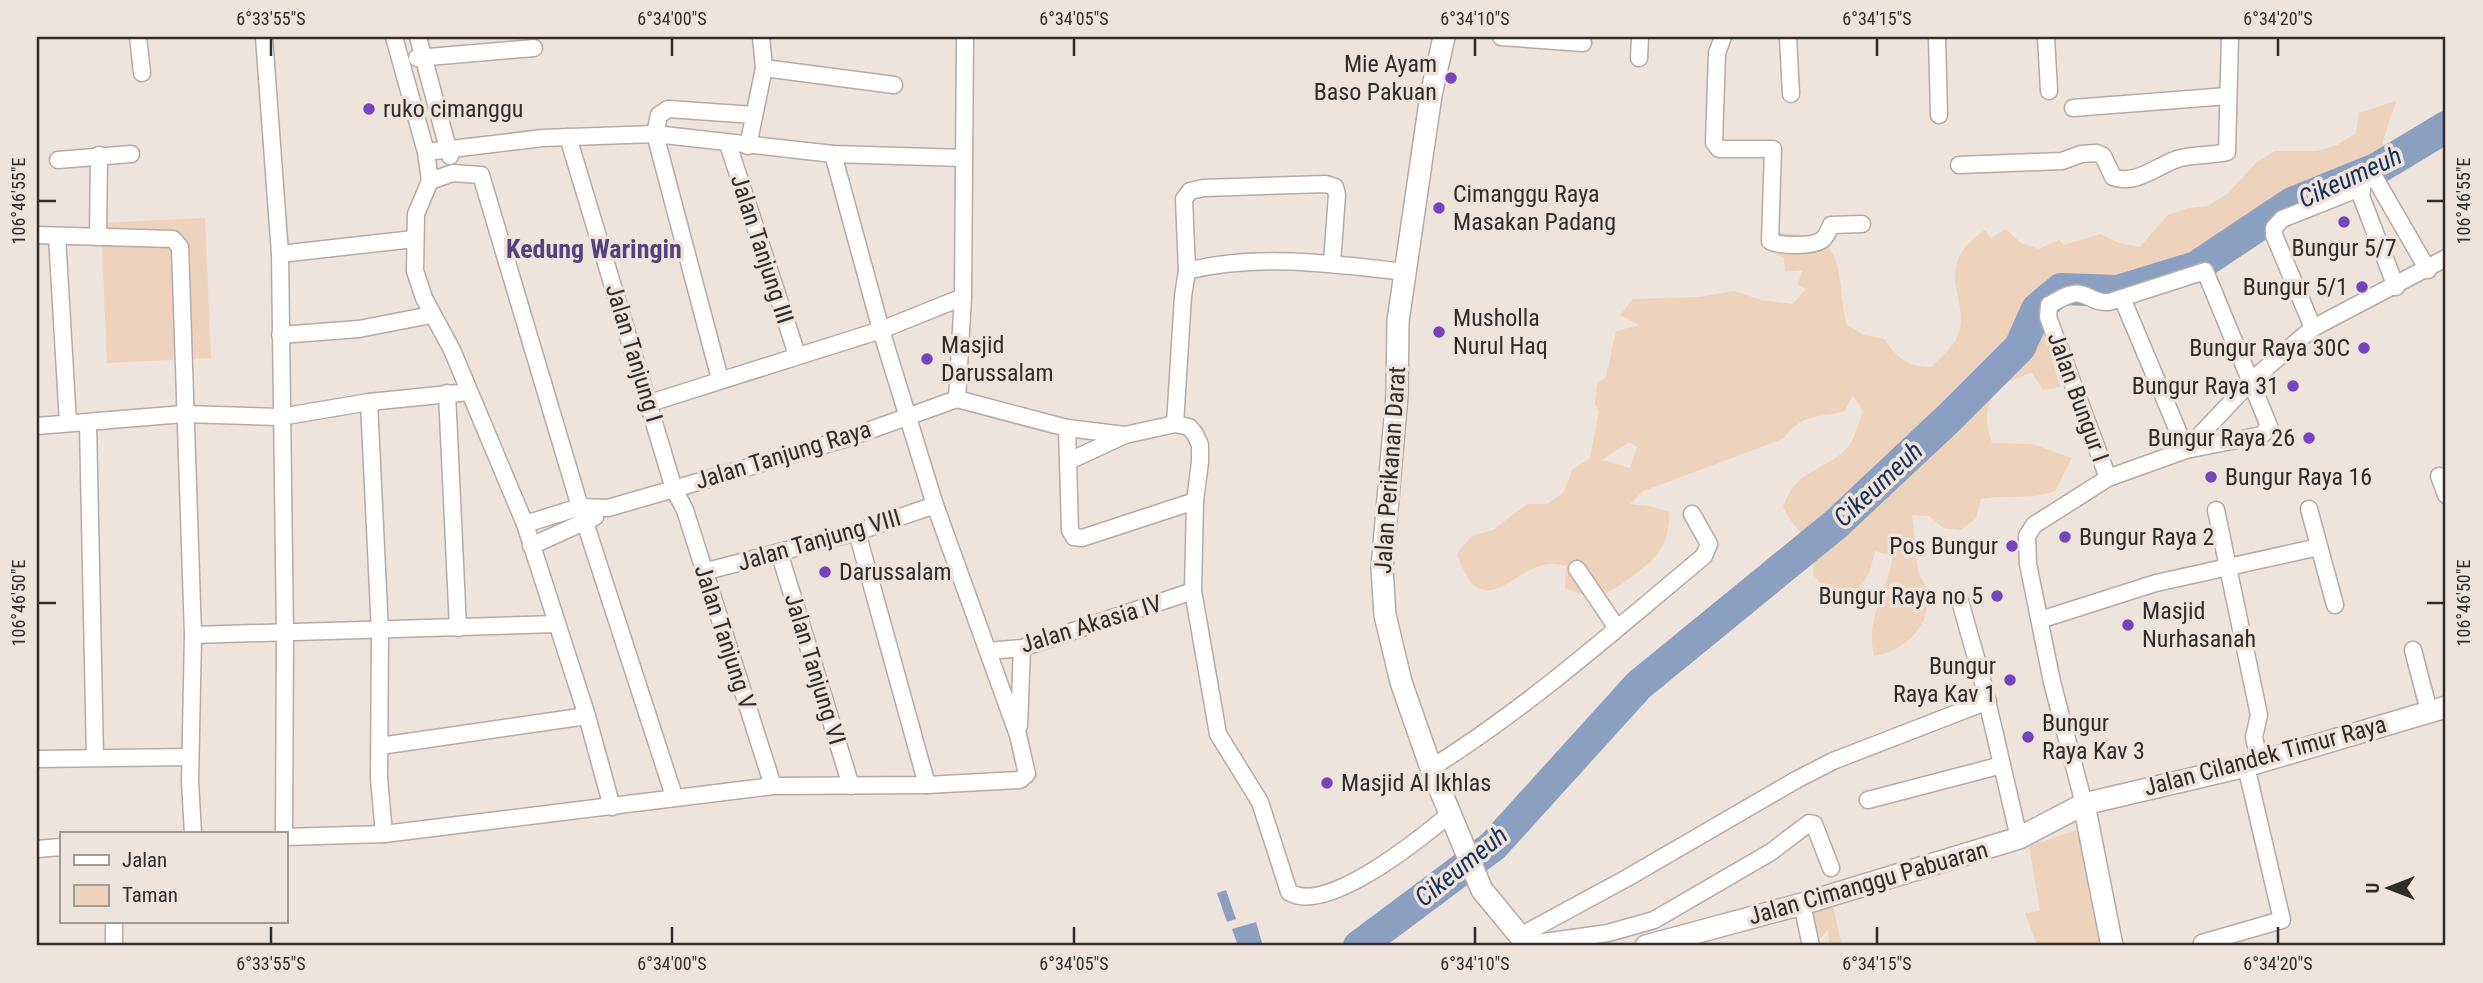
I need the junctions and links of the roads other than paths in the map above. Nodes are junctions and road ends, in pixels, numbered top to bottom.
1 (138, 37) edge
2 (264, 37) edge
3 (394, 37) edge
4 (418, 37) edge
5 (761, 37) edge
6 (965, 37) edge
7 (1444, 37) edge
8 (1501, 37) edge
9 (1640, 37) edge
10 (1723, 37) edge
11 (1788, 37) edge
12 (1937, 37) edge
13 (2046, 37) edge
14 (2230, 37) edge
15 (1583, 43) dead end
16 (534, 48) dead end
17 (425, 57) junction
18 (1639, 58) dead end
19 (400, 59) junction
20 (764, 68) junction
21 (142, 73) dead end
22 (894, 85) dead end
23 (2049, 91) dead end
24 (1791, 94) dead end
25 (2228, 96) junction
26 (2073, 108) dead end
27 (754, 115) junction
28 (1939, 115) dead end
29 (654, 134) junction
30 (568, 137) junction
31 (728, 144) junction
32 (476, 146) junction
33 (748, 146) junction
34 (449, 148) junction
35 (426, 152) junction
36 (131, 154) dead end
37 (833, 154) junction
38 (99, 155) junction
39 (964, 158) junction
40 (58, 160) dead end
41 (1959, 165) dead end
42 (453, 173) junction
43 (481, 175) junction
44 (430, 181) junction
45 (2360, 188) junction
46 (1861, 224) dead end
47 (37, 235) edge
48 (57, 236) junction
49 (98, 237) junction
50 (414, 239) junction
51 (280, 254) junction
52 (2446, 258) edge
53 (1332, 263) junction
54 (2428, 270) junction
55 (1187, 271) junction
56 (1405, 272) junction
57 (2396, 287) junction
58 (963, 298) junction
59 (2122, 298) junction
60 (431, 315) junction
61 (2312, 328) junction
62 (881, 330) junction
63 (279, 335) junction
64 (797, 355) junction
65 (720, 379) junction
66 (2252, 380) junction
67 (470, 392) junction
68 (447, 393) junction
69 (957, 399) junction
70 (369, 402) junction
71 (650, 403) junction
72 (184, 414) junction
73 (908, 414) junction
74 (280, 417) junction
75 (68, 423) junction
76 (88, 424) junction
77 (1175, 424) junction
78 (37, 426) edge
79 (1067, 428) junction
80 (1125, 435) junction
81 (2186, 450) junction
82 (1069, 460) junction
83 (2439, 475) dead end
84 (2108, 478) junction
85 (674, 489) junction
86 (2446, 495) edge
87 (1195, 501) junction
88 (935, 505) junction
89 (580, 507) junction
90 (608, 508) junction
91 (2309, 509) dead end
92 (2216, 510) dead end
93 (1692, 514) dead end
94 (525, 524) junction
95 (586, 524) junction
96 (857, 532) junction
97 (531, 546) junction
98 (2319, 547) junction
99 (779, 552) junction
100 (2229, 565) junction
101 (1577, 569) dead end
102 (703, 572) junction
103 (1192, 591) junction
104 (1959, 601) dead end
105 (2335, 605) dead end
106 (2040, 620) junction
107 (556, 624) junction
108 (458, 628) junction
109 (1617, 628) junction
110 (380, 632) junction
111 (285, 634) junction
112 (192, 635) junction
113 (1022, 648) junction
114 (2413, 650) dead end
115 (988, 651) junction
116 (1988, 701) junction
117 (2438, 709) edge
118 (587, 716) junction
119 (1018, 735) junction
120 (380, 746) junction
121 (95, 757) junction
122 (190, 757) junction
123 (37, 759) edge
124 (2253, 763) junction
125 (2002, 765) junction
126 (1431, 768) junction
127 (927, 785) junction
128 (773, 786) junction
129 (851, 786) junction
130 (674, 796) junction
131 (1868, 800) dead end
132 (2084, 804) junction
133 (612, 807) junction
134 (1450, 814) junction
135 (193, 832) edge
136 (285, 832) edge
137 (384, 834) junction
138 (287, 836) edge
139 (2019, 838) junction
140 (60, 847) edge
141 (37, 849) edge
142 (1831, 869) dead end
143 (1802, 904) junction
144 (114, 923) edge
145 (1528, 942) edge
146 (2202, 943) dead end
147 (114, 946) edge
148 (1646, 946) edge
149 (1811, 946) edge
150 (2112, 946) edge

1 - 21 street
2 - 51 street
3 - 19 street
4 - 17 street
5 - 20 street
6 - 39 street
7 - 56 street, Jalan Perikanan Darat
8 - 15 street
9 - 18 street
10 - 46 street
11 - 24 street
12 - 28 street
13 - 23 street
14 - 25 street
16 - 17 street
17 - 19 street
17 - 34 street
19 - 35 street
20 - 22 street
20 - 27 street
25 - 26 street
25 - 41 street
27 - 29 street
27 - 33 street
29 - 30 street
29 - 31 street
29 - 65 street
30 - 32 street
30 - 71 street, Jalan Tanjung I
31 - 33 street
31 - 64 street, Jalan Tanjung III
32 - 34 street
32 - 43 street
33 - 37 street
34 - 35 street
34 - 42 street
35 - 44 street
36 - 38 street
37 - 39 street
37 - 62 street
38 - 40 street
38 - 49 street
39 - 58 street
42 - 43 street
42 - 44 street
43 - 89 street
44 - 50 street
45 - 54 street
45 - 57 street
45 - 61 street
47 - 48 street
48 - 49 street
48 - 75 street
49 - 72 street
50 - 51 street
50 - 60 street
51 - 63 street
52 - 54 street
53 - 55 street
53 - 55 street
53 - 56 street
54 - 57 street
55 - 77 street
56 - 126 street, Jalan Perikanan Darat
57 - 61 street
58 - 62 street
58 - 69 street
59 - 66 street
59 - 81 street
59 - 84 street, Jalan Bungur I
60 - 63 street
60 - 67 street
61 - 66 street
62 - 64 street
62 - 73 street
63 - 74 street
64 - 65 street
65 - 71 street
66 - 81 street
66 - 81 street
67 - 68 street
67 - 94 street
68 - 70 street
68 - 108 street
69 - 73 street, Jalan Tanjung Raya
69 - 79 street
70 - 74 street
70 - 110 street
71 - 85 street, Jalan Tanjung I
72 - 74 street
72 - 76 street
72 - 112 street
73 - 85 street, Jalan Tanjung Raya
73 - 88 street
74 - 111 street
75 - 76 street
75 - 78 street
76 - 121 street
77 - 80 street
77 - 87 street
79 - 80 street
79 - 82 street
80 - 82 street
81 - 84 street
82 - 87 street
83 - 86 street
84 - 106 street
85 - 90 street, Jalan Tanjung Raya
85 - 102 street, Jalan Tanjung V
87 - 103 street
88 - 96 street, Jalan Tanjung VIII
88 - 115 street
89 - 90 street, Jalan Tanjung Raya
89 - 94 street, Jalan Tanjung Raya
89 - 95 street
90 - 95 street, Jalan Tanjung Raya
91 - 98 street
92 - 100 street
93 - 109 street
94 - 97 street
95 - 97 street, Jalan Tanjung Raya
95 - 130 street
96 - 99 street, Jalan Tanjung VIII
96 - 127 street
97 - 107 street
98 - 100 street
98 - 105 street
99 - 102 street, Jalan Tanjung VIII
99 - 129 street, Jalan Tanjung VI
100 - 106 street
100 - 124 street
101 - 109 street
102 - 128 street, Jalan Tanjung V
103 - 113 street, Jalan Akasia IV
103 - 134 street
104 - 116 street
106 - 132 street
107 - 108 street
107 - 118 street
108 - 110 street
109 - 126 street
110 - 111 street
110 - 120 street
111 - 112 street
111 - 136 street
112 - 122 street
113 - 115 street, Jalan Akasia IV
113 - 119 street
114 - 117 street
115 - 119 street
116 - 125 street
116 - 145 street
117 - 124 street, Jalan Cilandek Timur Raya
118 - 120 street
118 - 133 street
119 - 127 street
120 - 137 street
121 - 122 street
121 - 123 street
122 - 135 street
124 - 132 street, Jalan Cilandek Timur Raya
124 - 146 street
125 - 131 street
125 - 139 street
126 - 134 street, Jalan Perikanan Darat
127 - 129 street
128 - 129 street
128 - 130 street
130 - 133 street
132 - 139 street, Jalan Cimanggu Pabuaran
132 - 150 street
133 - 137 street
134 - 145 street, Jalan Perikanan Darat
137 - 138 street
139 - 143 street, Jalan Cimanggu Pabuaran
140 - 141 street
142 - 145 street
143 - 148 street, Jalan Cimanggu Pabuaran
143 - 149 street
144 - 147 street

